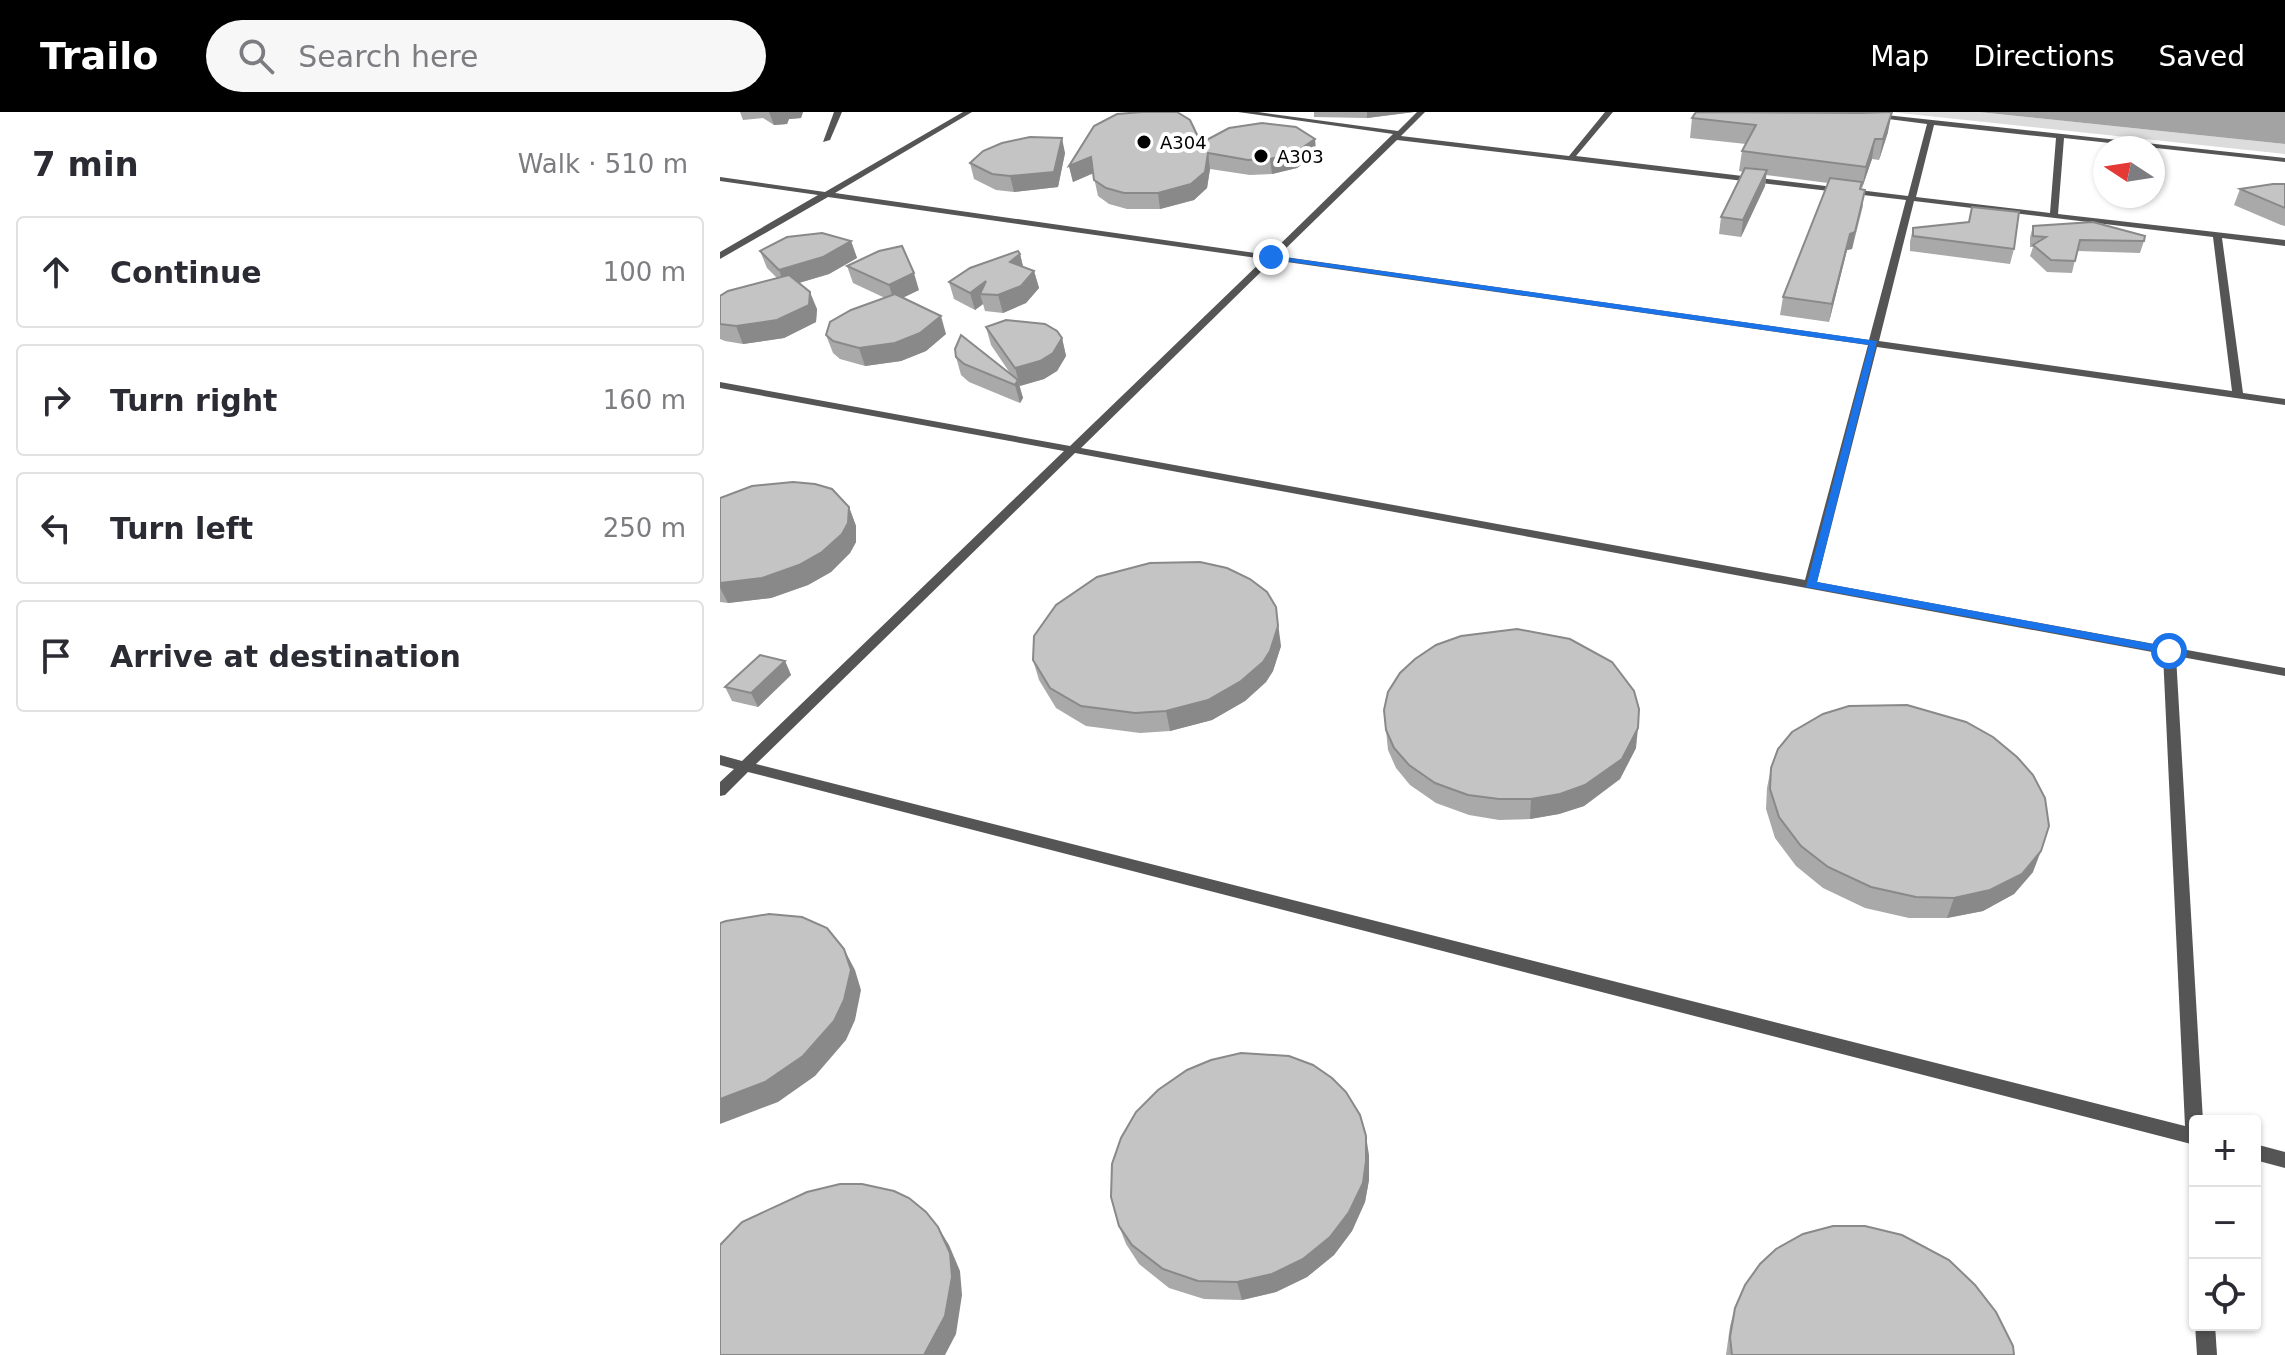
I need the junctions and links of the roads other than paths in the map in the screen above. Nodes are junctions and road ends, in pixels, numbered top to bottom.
1 (838, 112) edge
2 (968, 112) edge
3 (1242, 112) edge
4 (1421, 112) edge
5 (1609, 112) edge
6 (1838, 112) edge
7 (1931, 122) junction
8 (1397, 135) junction
9 (2060, 136) junction
10 (826, 140) dead end
11 (1571, 158) junction
12 (2285, 160) edge
13 (720, 179) edge
14 (828, 194) junction
15 (1911, 199) junction
16 (2054, 216) junction
17 (2217, 235) junction
18 (2285, 243) edge
19 (720, 256) edge
20 (1271, 257) junction
21 (1874, 343) junction
22 (720, 385) edge
23 (2238, 395) junction
24 (2285, 402) edge
25 (1072, 449) junction
26 (1810, 585) junction
27 (2169, 651) junction
28 (2285, 672) edge
29 (720, 760) edge
30 (745, 766) junction
31 (720, 791) edge
32 (2194, 1115) edge
33 (2189, 1134) edge
34 (2261, 1154) edge
35 (2285, 1160) edge
36 (2205, 1331) edge
37 (2207, 1355) edge

1 - 10 lane
2 - 14 lane
3 - 8 lane
4 - 8 lane
5 - 11 lane
6 - 7 lane
7 - 9 lane
7 - 15 lane
8 - 11 lane
8 - 20 lane
9 - 12 lane
9 - 16 lane
11 - 15 lane
13 - 14 lane
14 - 19 lane
14 - 20 lane
15 - 16 lane
15 - 21 lane
16 - 17 lane
17 - 18 lane
17 - 23 lane
20 - 21 lane
20 - 25 lane
21 - 23 lane
21 - 26 lane
22 - 25 lane
23 - 24 lane
25 - 26 lane
25 - 30 lane
26 - 27 lane
27 - 28 lane
27 - 32 lane
29 - 30 lane
30 - 31 lane
30 - 33 lane
34 - 35 lane
36 - 37 lane

